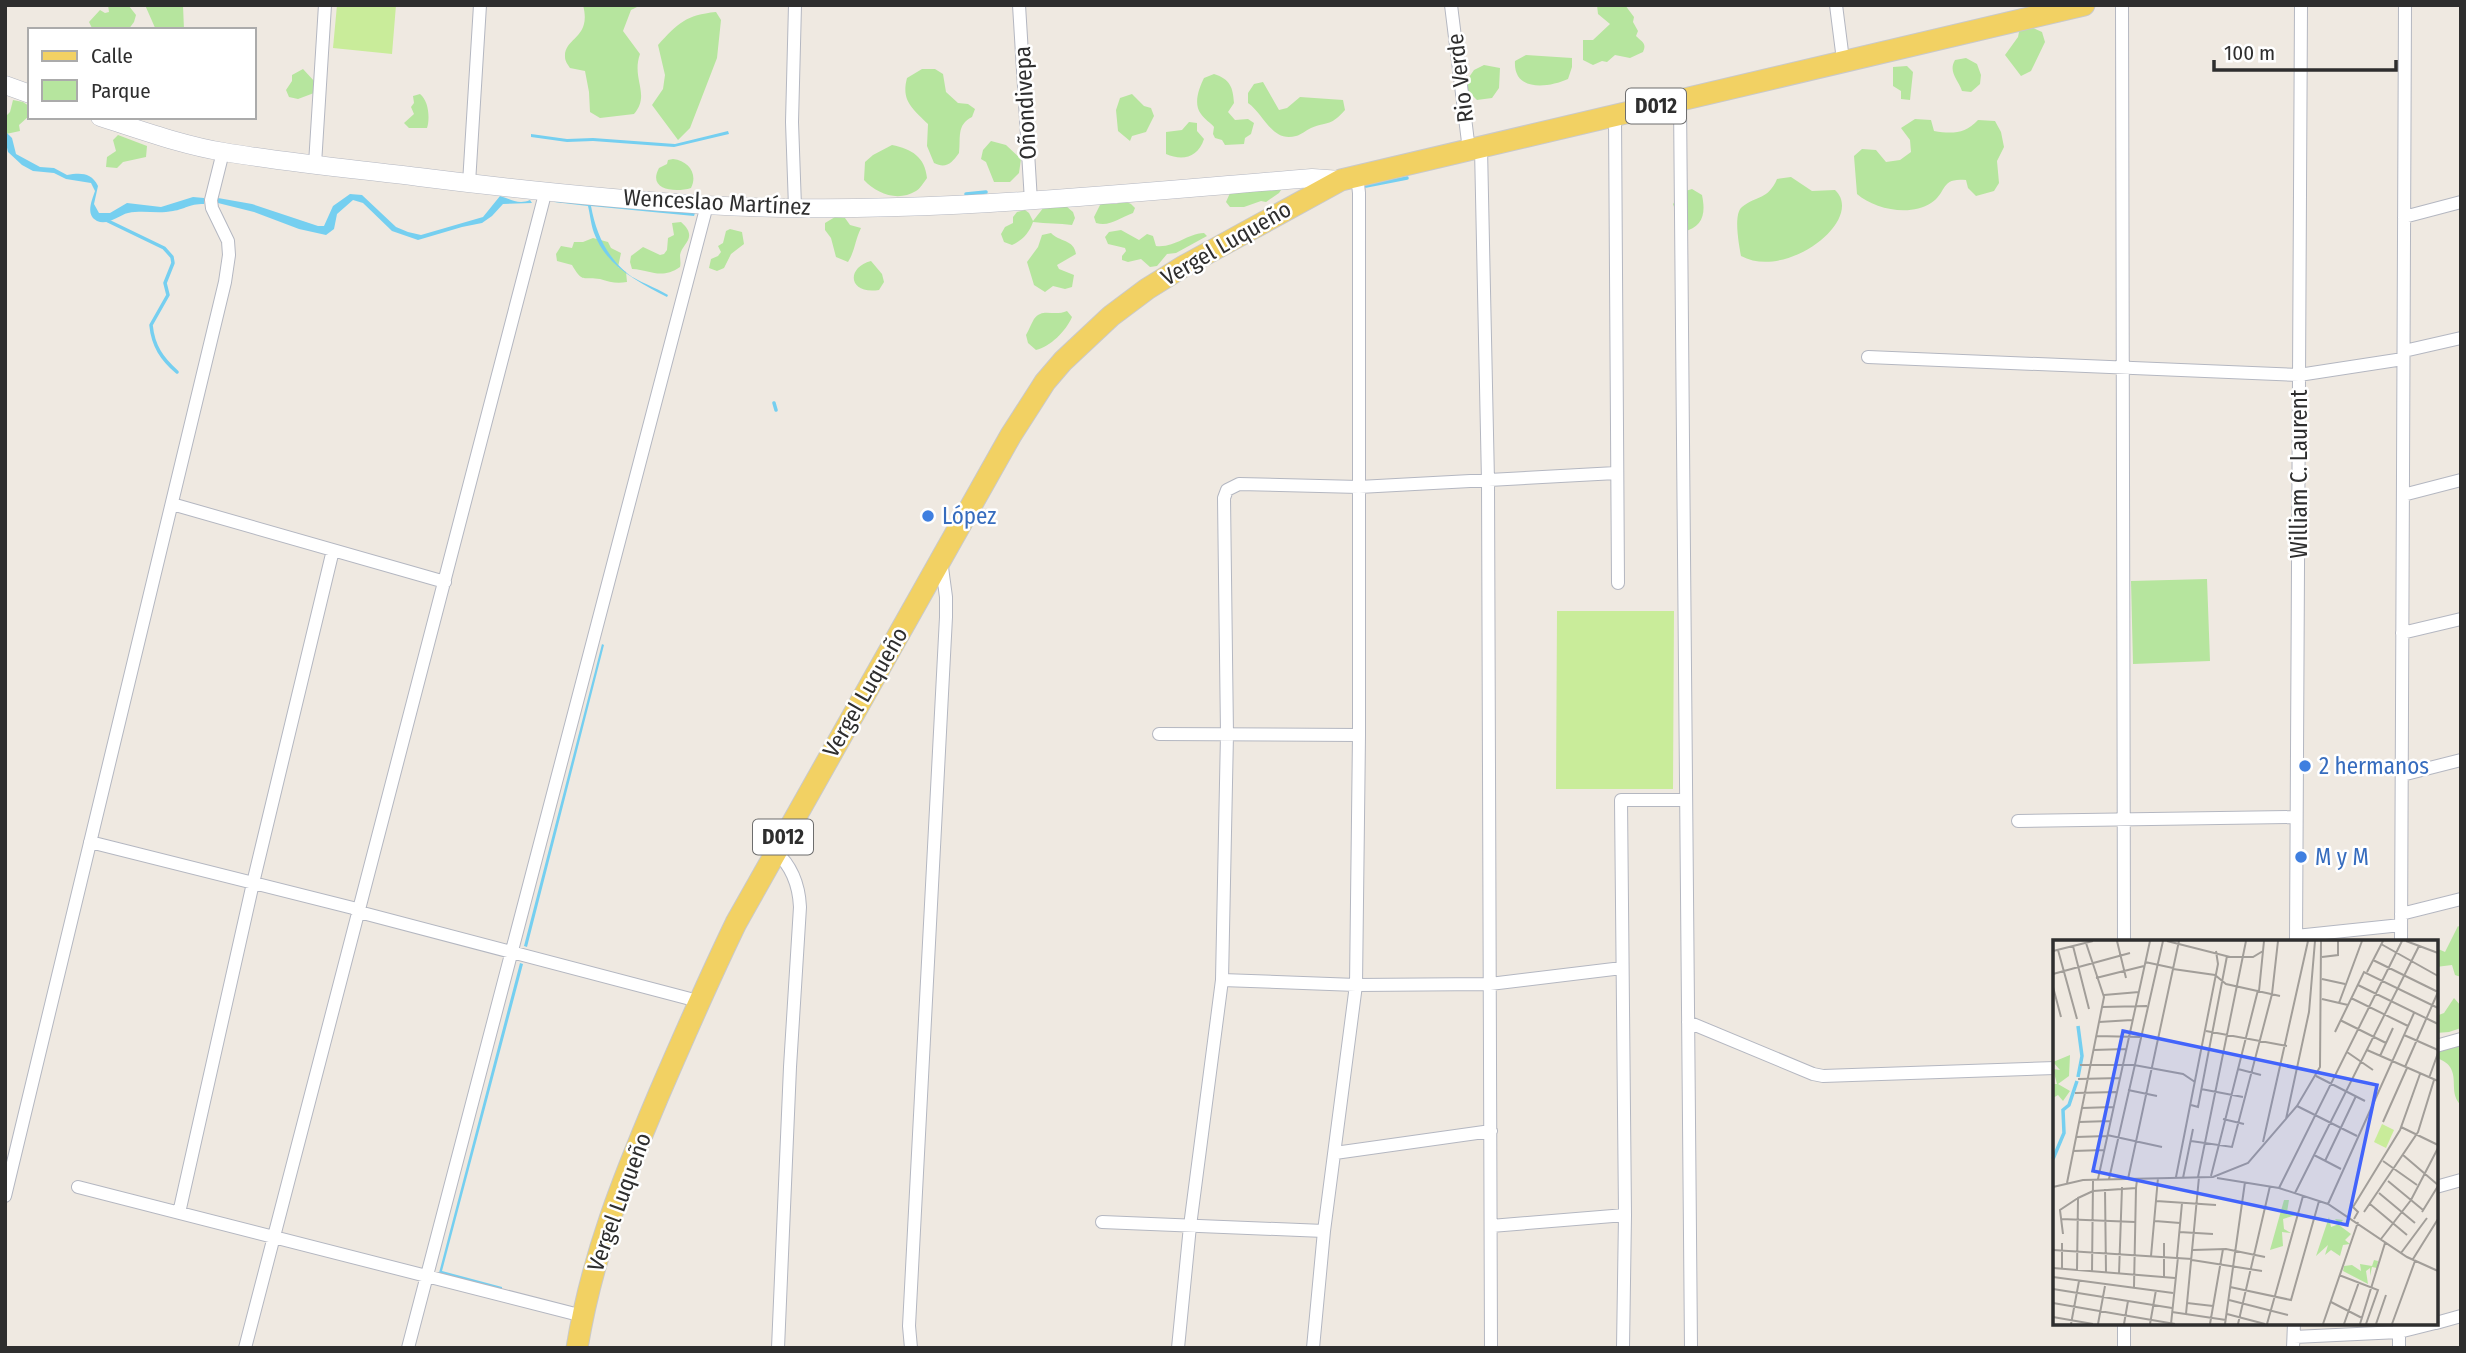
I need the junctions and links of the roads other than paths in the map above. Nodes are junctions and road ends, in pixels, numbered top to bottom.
1 (325, 5) edge
2 (480, 5) edge
3 (795, 5) edge
4 (1019, 5) edge
5 (1451, 5) edge
6 (1836, 5) edge
7 (2084, 5) edge
8 (2122, 5) edge
9 (2301, 5) edge
10 (2405, 5) edge
11 (2040, 10) edge
12 (1843, 60) junction
13 (5, 85) edge
14 (28, 93) edge
15 (1680, 100) junction
16 (1615, 116) junction
17 (106, 119) edge
18 (1475, 149) junction
19 (223, 152) junction
20 (314, 164) junction
21 (1349, 177) junction
22 (469, 183) junction
23 (546, 190) junction
24 (1031, 201) junction
25 (2461, 202) edge
26 (707, 205) junction
27 (795, 207) junction
28 (2404, 217) junction
29 (2461, 338) edge
30 (2404, 355) junction
31 (1868, 357) dead end
32 (2123, 368) junction
33 (2299, 375) junction
34 (1616, 472) junction
35 (2461, 480) edge
36 (1488, 481) junction
37 (1359, 487) junction
38 (2403, 495) junction
39 (172, 504) junction
40 (333, 550) junction
41 (941, 560) junction
42 (446, 582) junction
43 (1618, 583) dead end
44 (2461, 619) edge
45 (2402, 633) junction
46 (1158, 734) dead end
47 (1227, 734) junction
48 (1359, 735) junction
49 (2461, 760) edge
50 (2402, 775) junction
51 (1686, 800) junction
52 (2297, 817) junction
53 (2124, 820) junction
54 (2018, 821) dead end
55 (90, 842) junction
56 (775, 851) junction
57 (253, 883) junction
58 (2461, 899) edge
59 (359, 912) junction
60 (2401, 919) junction
61 (2296, 939) edge
62 (2124, 940) edge
63 (2401, 940) edge
64 (512, 952) junction
65 (1622, 968) junction
66 (1222, 980) junction
67 (1490, 984) junction
68 (1356, 985) junction
69 (698, 1001) junction
70 (1688, 1022) junction
71 (2461, 1040) edge
72 (2438, 1046) edge
73 (2053, 1068) edge
74 (1491, 1131) junction
75 (1335, 1153) junction
76 (2461, 1181) edge
77 (78, 1187) dead end
78 (2438, 1187) edge
79 (5, 1196) edge
80 (178, 1213) junction
81 (1625, 1215) junction
82 (1102, 1222) dead end
83 (1190, 1226) junction
84 (1491, 1226) junction
85 (1324, 1231) junction
86 (274, 1237) junction
87 (426, 1276) junction
88 (583, 1316) junction
89 (2461, 1317) edge
90 (2438, 1322) edge
91 (2124, 1325) edge
92 (2421, 1325) edge
93 (2399, 1328) edge
94 (2293, 1342) edge
95 (245, 1348) edge
96 (408, 1348) edge
97 (578, 1348) edge
98 (778, 1348) edge
99 (911, 1348) edge
100 (1178, 1348) edge
101 (1313, 1348) edge
102 (1491, 1348) edge
103 (1623, 1348) edge
104 (1691, 1348) edge
105 (2124, 1348) edge
106 (2399, 1348) edge

1 - 20 street
2 - 22 street
3 - 27 street
4 - 24 street, Oñondivepa
5 - 18 street, Rio Verde
6 - 12 street
7 - 11 main road, D012
8 - 32 street
9 - 33 street, William C. Laurent
10 - 28 street
11 - 12 main road, D012
12 - 15 main road, D012
13 - 14 main road
15 - 16 main road, D012
15 - 51 street
16 - 18 main road, D012
16 - 34 street
17 - 19 main road, Wenceslao Martínez
18 - 21 main road, D012
18 - 36 street, Rio Verde
19 - 20 main road, Wenceslao Martínez
19 - 39 street
20 - 22 main road, Wenceslao Martínez
21 - 24 main road, Wenceslao Martínez
21 - 37 street
21 - 41 main road, Vergel Luqueño / D012
22 - 23 main road, Wenceslao Martínez
23 - 26 main road, Wenceslao Martínez
23 - 42 street
24 - 27 main road, Wenceslao Martínez
25 - 28 street
26 - 27 main road, Wenceslao Martínez
26 - 64 street
28 - 30 street
29 - 30 street
30 - 33 street
30 - 38 street
31 - 32 street
32 - 33 street
32 - 53 street
33 - 52 street, William C. Laurent
34 - 36 street
34 - 43 street
35 - 38 street
36 - 37 street
36 - 67 street, Rio Verde
37 - 47 street
37 - 48 street
38 - 45 street
39 - 40 street
39 - 55 street
40 - 42 street
40 - 57 street
41 - 56 main road, Vergel Luqueño / D012
41 - 99 street
42 - 59 street
44 - 45 street
45 - 50 street
46 - 47 street
47 - 48 street
47 - 66 street
48 - 68 street
49 - 50 street
50 - 60 street
51 - 65 street
51 - 70 street
52 - 53 street
52 - 61 street, William C. Laurent
53 - 54 street
53 - 62 street
55 - 57 street
55 - 79 street
56 - 69 main road, Vergel Luqueño / D012
56 - 98 street
57 - 59 street
57 - 80 street
58 - 60 street
59 - 64 street
59 - 86 street
60 - 61 street
60 - 63 street
64 - 69 street
64 - 87 street
65 - 67 street
65 - 81 street
66 - 68 street
66 - 83 street
67 - 68 street
67 - 74 street, Rio Verde
68 - 75 street
69 - 88 main road, Vergel Luqueño / D012
70 - 73 street
70 - 104 street
71 - 72 street
74 - 75 street
74 - 84 street, Rio Verde
75 - 85 street
76 - 78 street
77 - 80 street
80 - 86 street
81 - 84 street
81 - 103 street
82 - 83 street
83 - 85 street
83 - 100 street
84 - 102 street, Rio Verde
85 - 101 street
86 - 87 street
86 - 95 street
87 - 88 street
87 - 96 street
88 - 97 main road, Vergel Luqueño / D012
89 - 90 street
91 - 105 street
92 - 93 street
93 - 94 street
93 - 106 street

